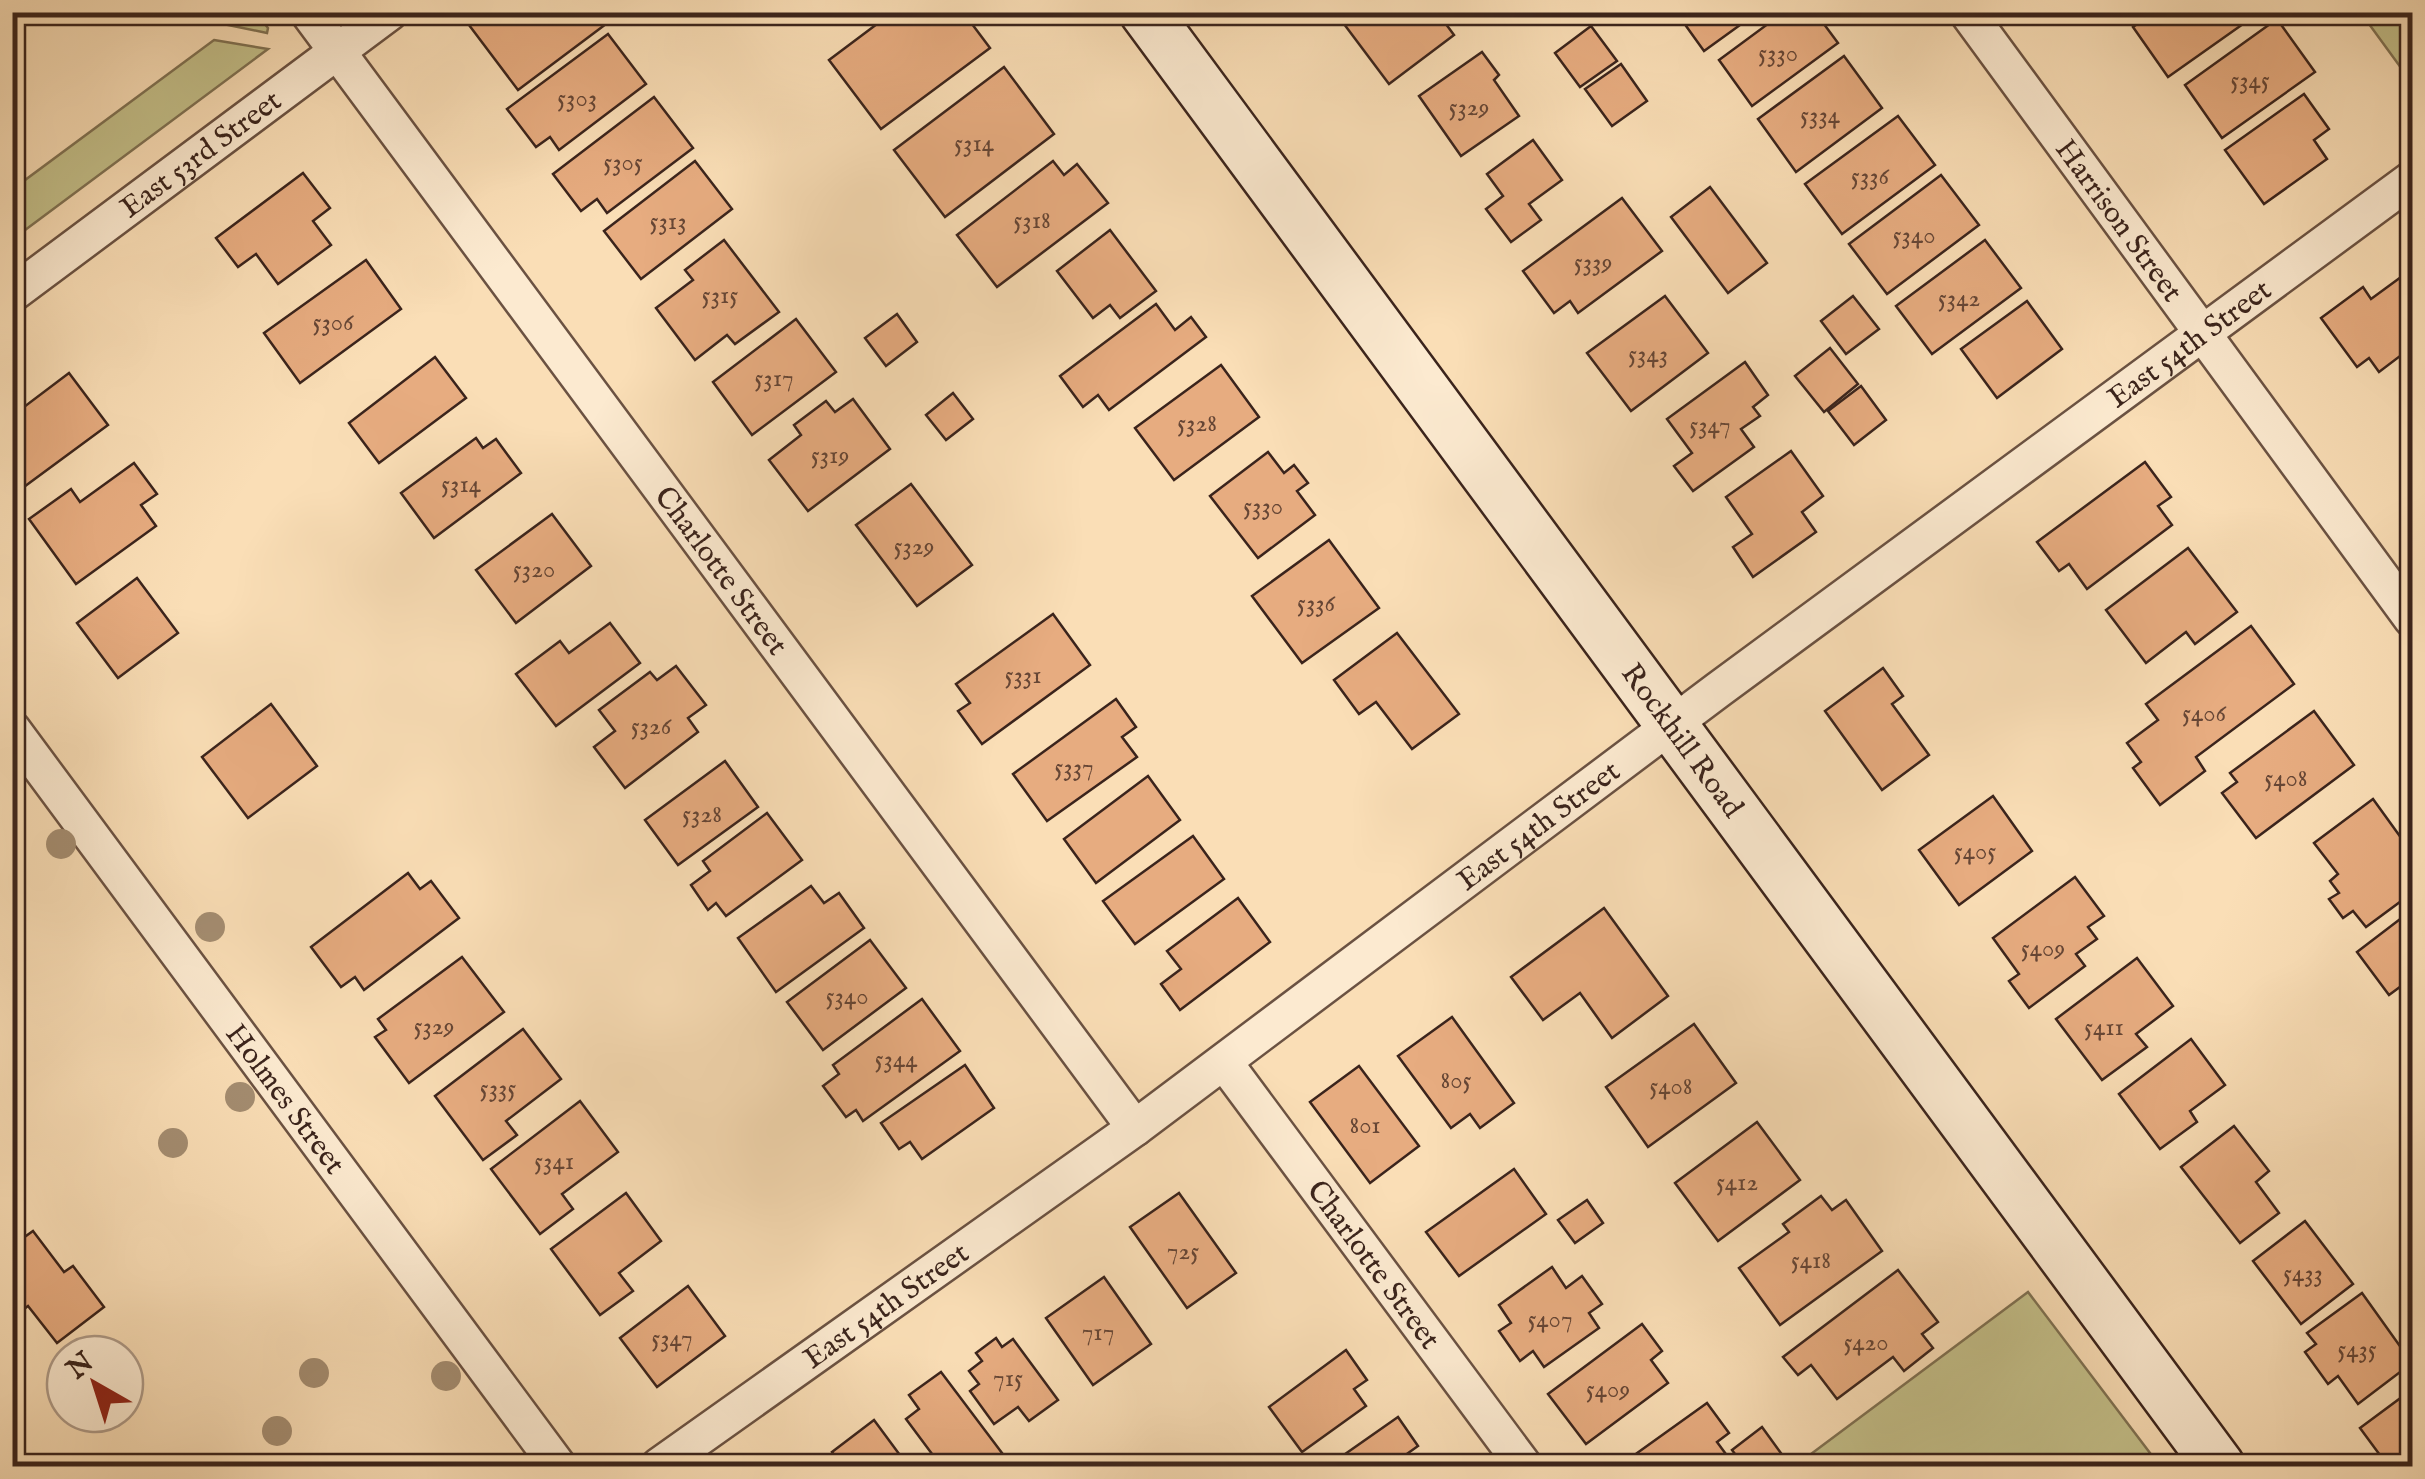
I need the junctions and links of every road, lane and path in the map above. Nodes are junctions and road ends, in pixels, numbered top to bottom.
1 (308, 12) edge
2 (390, 12) edge
3 (1144, 12) edge
4 (1967, 12) edge
5 (337, 52) junction
6 (2412, 179) edge
7 (12, 294) edge
8 (2202, 334) junction
9 (2412, 620) edge
10 (1672, 725) junction
11 (12, 729) edge
12 (1224, 1062) junction
13 (1135, 1128) junction
14 (558, 1466) edge
15 (659, 1466) edge
16 (1524, 1466) edge
17 (2219, 1466) edge

1 - 5 street, Charlotte Street
2 - 5 street, East 53rd Street
3 - 10 main road, Rockhill Road
4 - 8 street, Harrison Street
5 - 7 street, East 53rd Street
5 - 13 street, Charlotte Street
6 - 8 street, East 54th Street
8 - 9 street, Harrison Street
8 - 10 street, East 54th Street
10 - 12 street, East 54th Street
10 - 17 main road, Rockhill Road
11 - 14 street, Holmes Street
12 - 13 street, East 54th Street
12 - 16 street, Charlotte Street
13 - 15 street, East 54th Street

